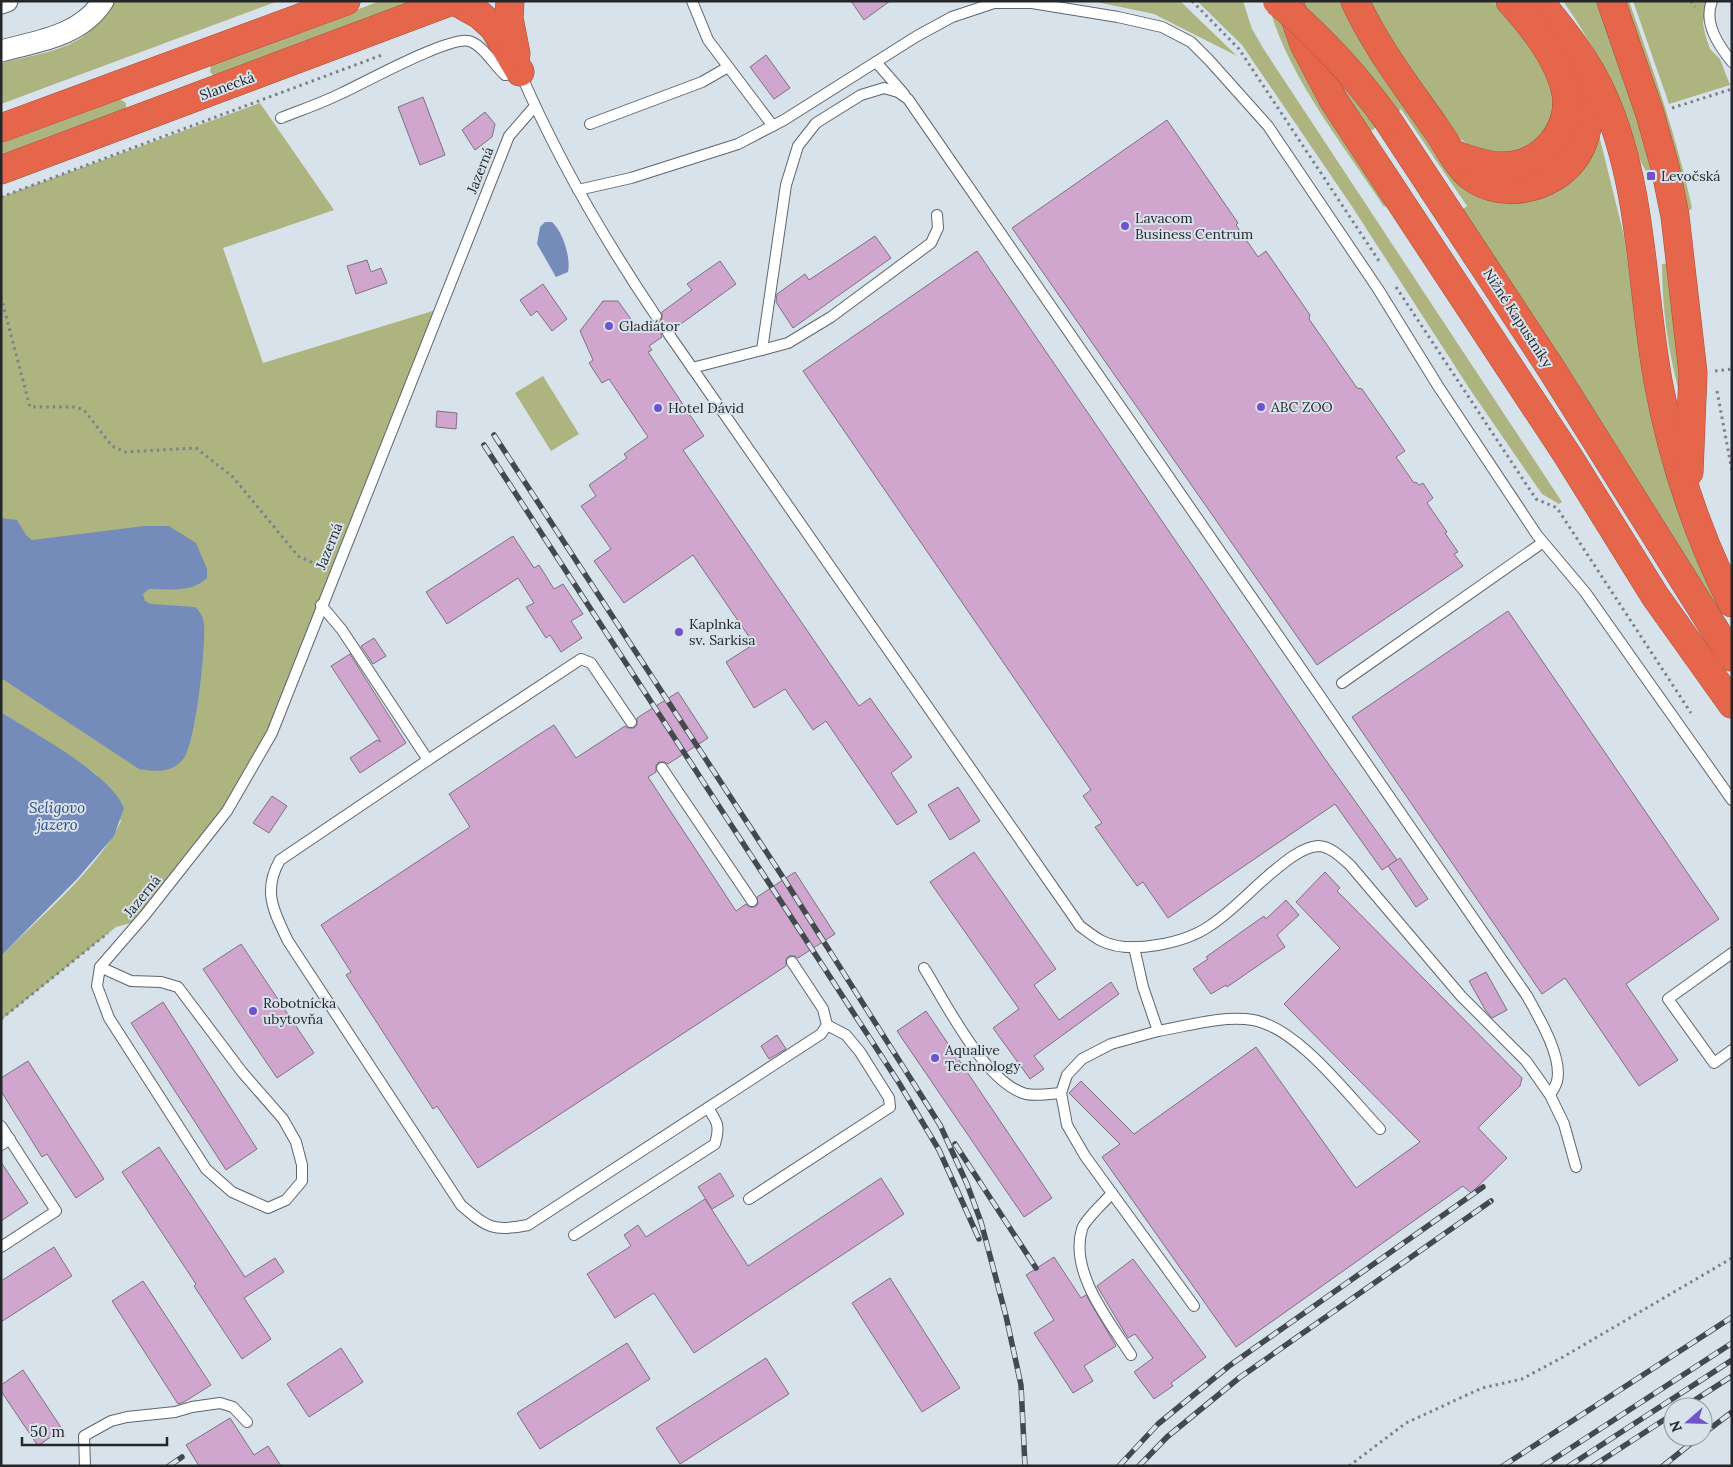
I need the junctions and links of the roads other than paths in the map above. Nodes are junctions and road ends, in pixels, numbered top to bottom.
1 (7, 1) edge
2 (103, 1) edge
3 (346, 1) edge
4 (454, 1) edge
5 (510, 1) edge
6 (692, 1) edge
7 (1277, 1) edge
8 (1289, 1) edge
9 (1355, 1) edge
10 (1510, 1) edge
11 (1539, 1) edge
12 (1611, 1) edge
13 (1712, 1) edge
14 (1, 3) edge
15 (1570, 43) junction
16 (1, 51) edge
17 (876, 62) junction
18 (1732, 62) edge
19 (728, 67) junction
20 (520, 72) junction
21 (908, 99) junction
22 (534, 106) junction
23 (281, 118) dead end
24 (590, 124) dead end
25 (773, 126) junction
26 (1, 128) edge
27 (1453, 154) junction
28 (1, 170) edge
29 (578, 190) junction
30 (937, 215) dead end
31 (656, 316) dead end
32 (668, 333) dead end
33 (762, 350) junction
34 (692, 368) junction
35 (1688, 496) junction
36 (1542, 543) junction
37 (1732, 603) edge
38 (321, 605) junction
39 (1732, 657) edge
40 (1342, 683) dead end
41 (1732, 704) edge
42 (631, 722) dead end
43 (428, 760) junction
44 (662, 768) dead end
45 (1732, 800) edge
46 (752, 901) dead end
47 (1134, 948) junction
48 (1732, 953) edge
49 (792, 962) dead end
50 (100, 968) junction
51 (924, 968) dead end
52 (827, 1025) junction
53 (1158, 1031) junction
54 (1732, 1050) edge
55 (1061, 1094) junction
56 (1550, 1095) junction
57 (708, 1108) junction
58 (1, 1126) edge
59 (1380, 1128) dead end
60 (6, 1142) edge
61 (1576, 1167) dead end
62 (1112, 1193) junction
63 (749, 1198) dead end
64 (574, 1235) dead end
65 (1, 1248) edge
66 (1194, 1306) dead end
67 (1131, 1355) dead end
68 (247, 1422) dead end
69 (85, 1466) edge

1 - 14 street
2 - 16 street
3 - 26 highway
4 - 20 highway
4 - 28 highway, Slanecká
5 - 20 highway
6 - 19 lane
7 - 39 highway, Nižné Kapustníky, bridge
8 - 41 highway
9 - 27 highway
10 - 27 highway
11 - 15 highway
12 - 35 highway
13 - 18 lane
15 - 27 highway
15 - 35 highway
17 - 21 lane
17 - 25 lane
17 - 36 lane
19 - 24 lane
19 - 25 lane
20 - 22 lane
20 - 23 lane
21 - 33 lane
21 - 56 lane
22 - 29 lane
22 - 38 lane, Jazerná
25 - 29 lane
29 - 31 lane
30 - 33 lane
32 - 34 lane
33 - 34 lane
34 - 47 lane
35 - 37 highway
36 - 40 lane
36 - 45 lane
38 - 43 lane
38 - 50 lane, Jazerná
42 - 43 lane
43 - 57 lane
44 - 46 lane
47 - 53 lane
47 - 56 lane
48 - 54 lane
49 - 52 lane
50 - 50 lane
51 - 55 lane
52 - 57 lane
52 - 63 lane
53 - 55 lane
53 - 59 lane
55 - 62 lane
56 - 61 lane
57 - 64 lane
58 - 60 lane
60 - 65 lane
62 - 66 lane
62 - 67 lane
68 - 69 lane

